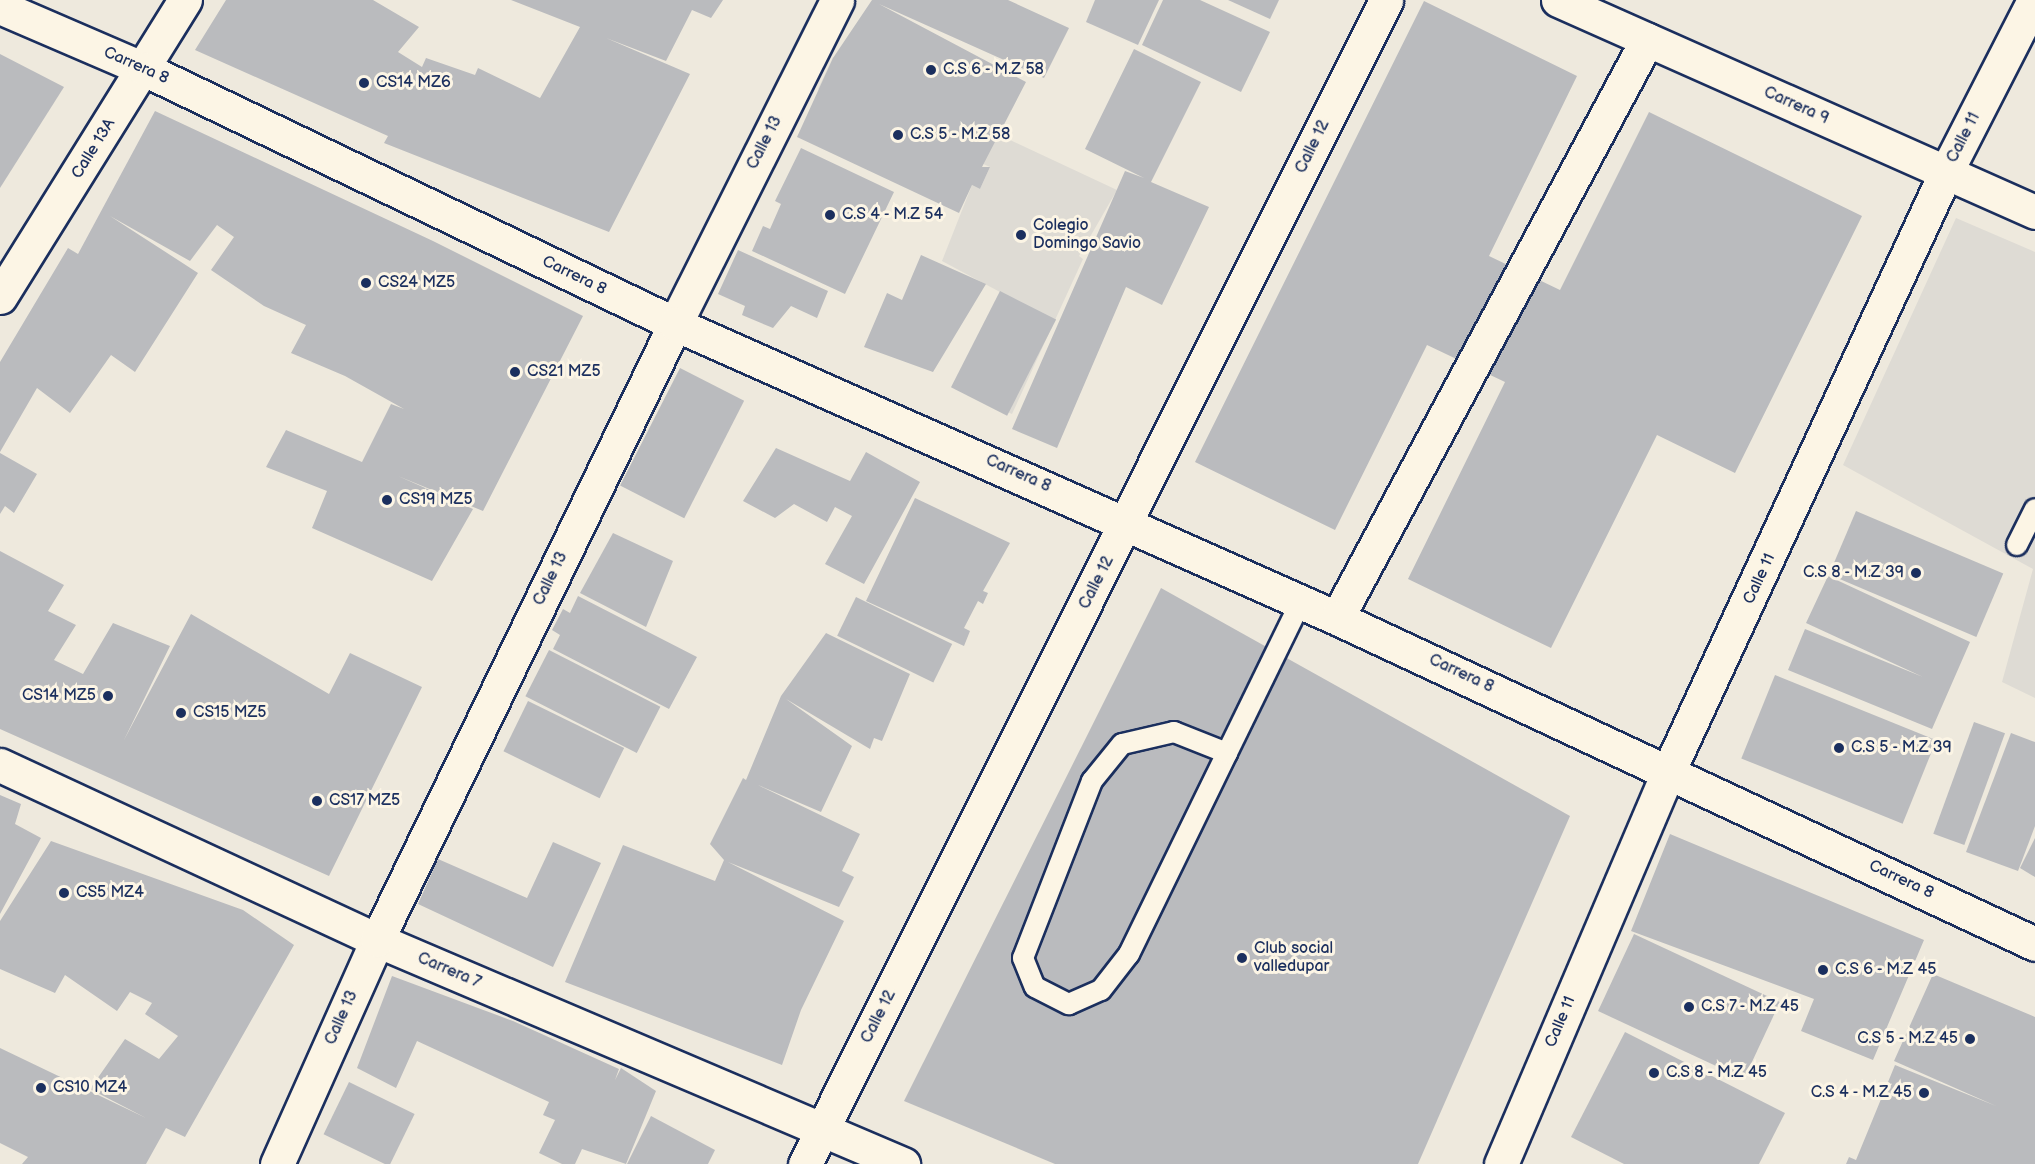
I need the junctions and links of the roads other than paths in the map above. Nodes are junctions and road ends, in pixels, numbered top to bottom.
1 (185, 0) edge
2 (837, 0) edge
3 (1386, 0) edge
4 (1558, 0) edge
5 (2034, 0) edge
6 (0, 7) edge
7 (1647, 40) junction
8 (144, 69) junction
9 (1946, 172) junction
10 (2035, 212) edge
11 (0, 297) edge
12 (675, 324) junction
13 (2035, 509) edge
14 (1128, 522) junction
15 (2017, 545) dead end
16 (1301, 601) junction
17 (1337, 618) junction
18 (1227, 753) junction
19 (0, 765) edge
20 (1670, 770) junction
21 (376, 940) junction
22 (2035, 944) edge
23 (822, 1129) junction
24 (277, 1164) edge
25 (805, 1164) edge
26 (903, 1164) edge
27 (1501, 1164) edge

1 - 8 street, Calle 13A
2 - 12 street, Calle 13
3 - 14 street, Calle 12
4 - 7 street, Carrera 9
5 - 9 street, Calle 11
6 - 8 street, Carrera 8
7 - 9 street, Carrera 9
7 - 17 street
8 - 11 street, Calle 13A
8 - 12 street, Carrera 8
9 - 10 street, Carrera 9
9 - 20 street, Calle 11
12 - 14 street, Carrera 8
12 - 21 street, Calle 13
13 - 15 lane
14 - 16 street, Carrera 8
14 - 23 street, Calle 12
16 - 17 street, Carrera 8
16 - 18 lane
17 - 20 street, Carrera 8
18 - 18 lane
19 - 21 street, Carrera 7
20 - 22 street, Carrera 8
20 - 27 street, Calle 11
21 - 23 street, Carrera 7
21 - 24 street, Calle 13
23 - 25 street, Calle 12
23 - 26 street, Carrera 7

